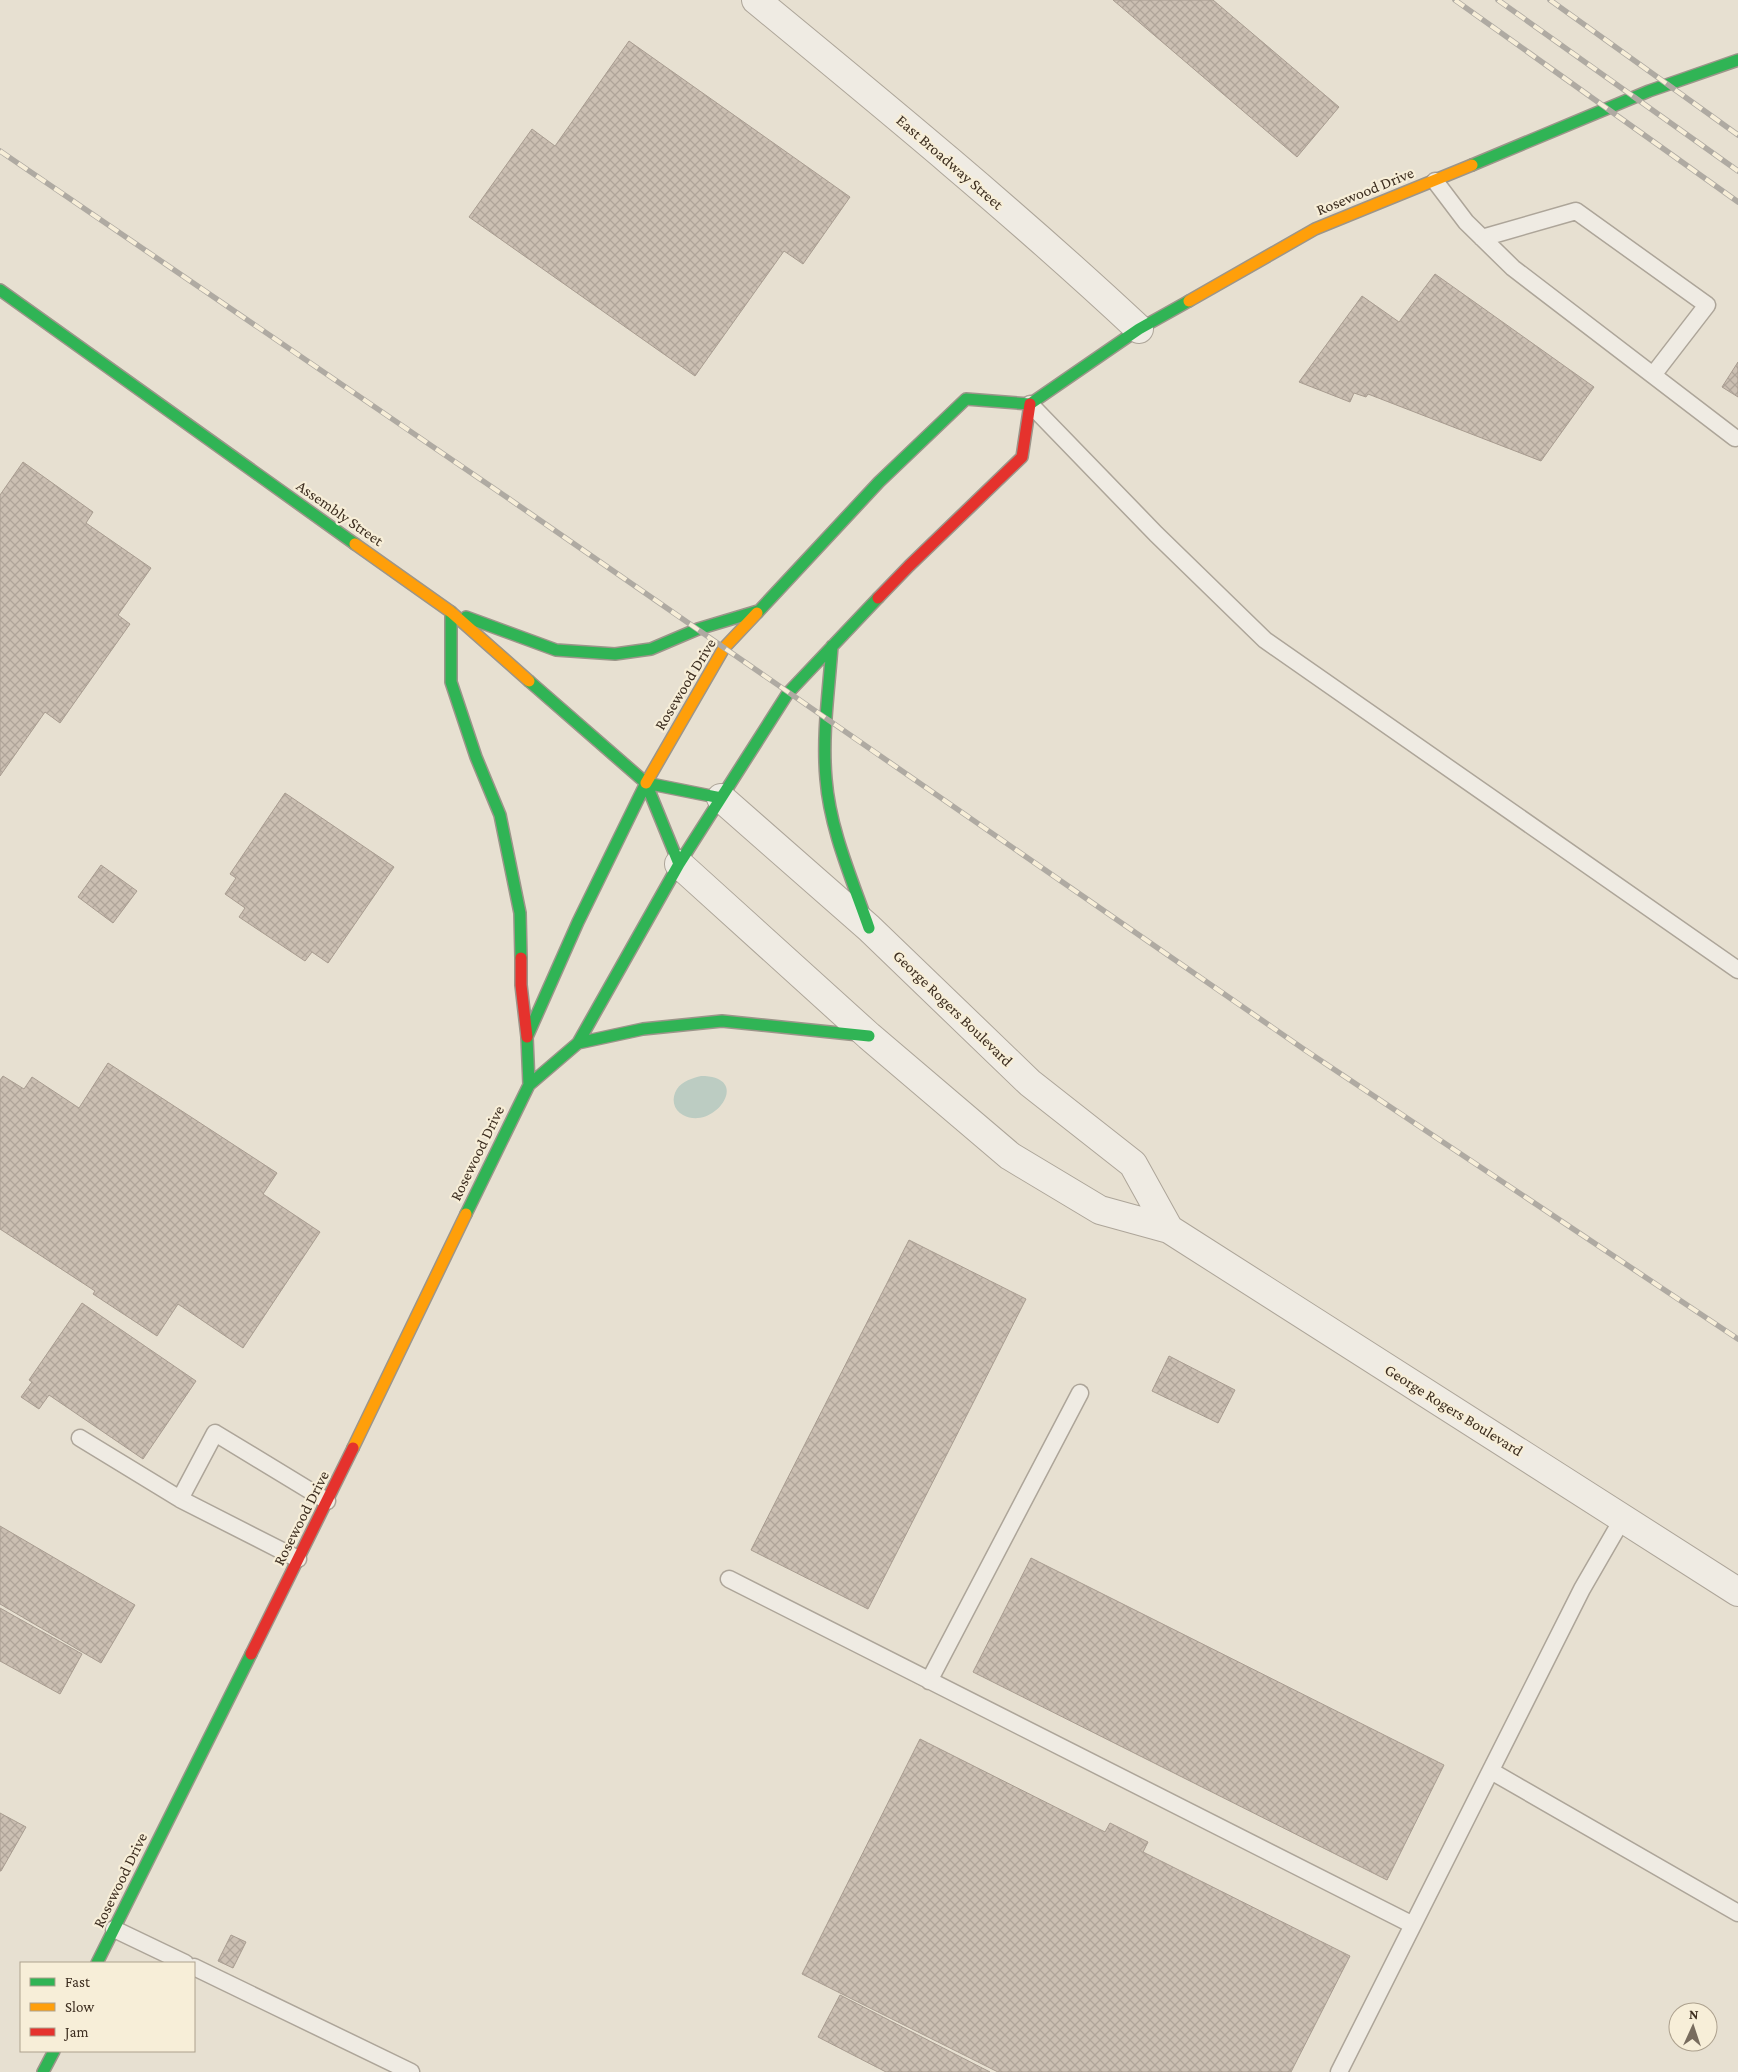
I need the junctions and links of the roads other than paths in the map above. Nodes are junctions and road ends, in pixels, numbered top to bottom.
1 (756, 0) edge
2 (1738, 60) edge
3 (1434, 181) junction
4 (1482, 238) junction
5 (0, 290) edge
6 (1139, 329) junction
7 (1653, 375) junction
8 (1030, 404) junction
9 (1735, 438) dead end
10 (758, 611) junction
11 (451, 612) junction
12 (832, 646) junction
13 (646, 783) junction
14 (722, 798) junction
15 (679, 864) junction
16 (869, 928) junction
17 (1738, 970) edge
18 (869, 1036) junction
19 (527, 1037) junction
20 (578, 1043) junction
21 (529, 1085) junction
22 (1169, 1229) junction
23 (1080, 1393) dead end
24 (80, 1438) dead end
25 (180, 1499) junction
26 (327, 1501) junction
27 (1623, 1518) junction
28 (298, 1559) junction
29 (729, 1579) dead end
30 (1738, 1592) edge
31 (929, 1681) junction
32 (1491, 1771) junction
33 (1738, 1913) edge
34 (1413, 1925) junction
35 (114, 1929) junction
36 (98, 1962) edge
37 (183, 1962) edge
38 (195, 1968) edge
39 (53, 2052) edge
40 (43, 2072) edge
41 (411, 2072) edge
42 (1339, 2072) edge

1 - 6 street, East Broadway Street
2 - 3 main road, Rosewood Drive
3 - 4 lane
3 - 6 main road, Rosewood Drive
4 - 7 lane
4 - 7 lane
5 - 11 main road, Assembly Street
6 - 8 main road, Rosewood Drive
7 - 9 lane
8 - 10 main road, Rosewood Drive
8 - 12 main road, Rosewood Drive
8 - 17 lane
10 - 11 main road
10 - 13 main road, Rosewood Drive
11 - 13 main road, Assembly Street
11 - 19 main road
12 - 14 main road, Rosewood Drive
12 - 16 main road
13 - 14 main road
13 - 15 main road, Assembly Street
13 - 19 main road, Rosewood Drive
14 - 15 main road, Rosewood Drive
14 - 16 street, George Rogers Boulevard
15 - 18 street, George Rogers Boulevard
15 - 20 main road, Rosewood Drive
16 - 22 street, George Rogers Boulevard
18 - 20 main road
18 - 22 street, George Rogers Boulevard
19 - 21 main road, Rosewood Drive
20 - 21 main road, Rosewood Drive
21 - 26 main road, Rosewood Drive
22 - 27 street, George Rogers Boulevard
23 - 31 lane
24 - 25 lane
25 - 26 lane
25 - 28 lane
26 - 28 main road, Rosewood Drive
27 - 30 street, George Rogers Boulevard
27 - 32 lane
28 - 35 main road, Rosewood Drive
29 - 31 lane
31 - 34 lane
32 - 33 lane
32 - 34 lane
34 - 42 lane
35 - 36 main road, Rosewood Drive
35 - 37 lane
38 - 41 lane
39 - 40 main road

